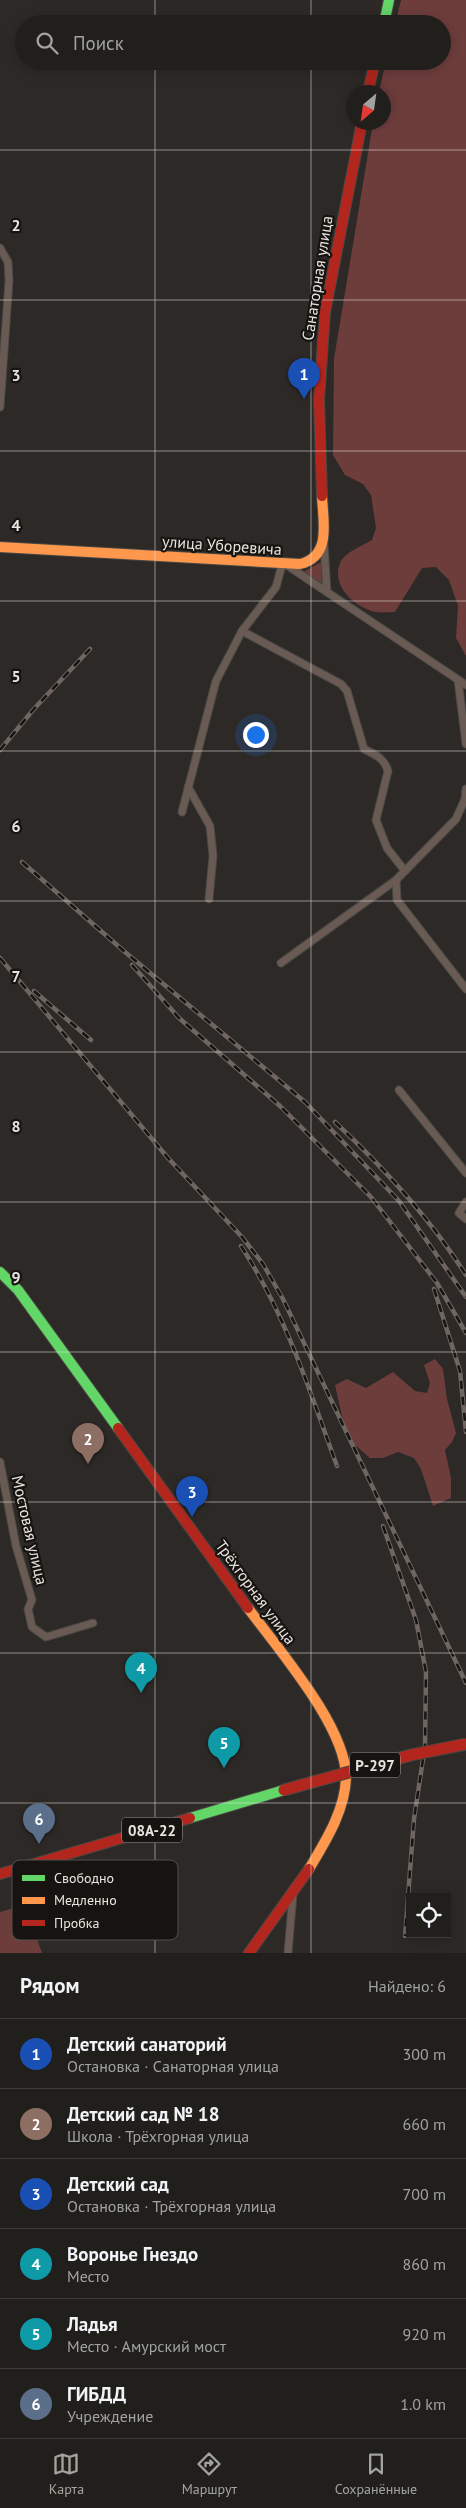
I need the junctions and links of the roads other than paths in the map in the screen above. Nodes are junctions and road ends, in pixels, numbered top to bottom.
1 (389, 0) edge
2 (386, 15) edge
3 (373, 70) edge
4 (370, 85) edge
5 (360, 130) edge
6 (0, 248) edge
7 (1, 372) edge
8 (0, 407) edge
9 (324, 543) junction
10 (0, 548) edge
11 (284, 565) junction
12 (327, 592) junction
13 (242, 631) junction
14 (458, 680) junction
15 (466, 685) edge
16 (466, 744) edge
17 (188, 787) junction
18 (466, 789) edge
19 (465, 800) edge
20 (182, 812) dead end
21 (404, 871) junction
22 (396, 880) junction
23 (209, 898) dead end
24 (281, 963) dead end
25 (466, 989) edge
26 (399, 1090) dead end
27 (466, 1173) edge
28 (466, 1202) edge
29 (466, 1219) edge
30 (0, 1272) edge
31 (0, 1462) edge
32 (93, 1623) dead end
33 (466, 1744) edge
34 (284, 1790) joint
35 (46, 1860) edge
36 (12, 1870) edge
37 (0, 1874) edge
38 (294, 1890) junction
39 (249, 1953) edge
40 (288, 1953) edge

1 - 2 main road
3 - 4 main road
5 - 9 main road, Санаторная улица
6 - 7 street
7 - 8 street
9 - 11 main road
9 - 12 street
10 - 11 main road, улица Уборевича
11 - 12 street, улица Уборевича
11 - 13 street
12 - 14 street, улица Уборевича
13 - 17 street
13 - 21 street
14 - 15 street, улица Уборевича
14 - 16 street
17 - 20 street
17 - 23 street
18 - 19 street
19 - 21 street
21 - 22 street
22 - 24 street
22 - 25 street
26 - 27 street
28 - 29 street
30 - 38 main road, Трёхгорная улица
31 - 32 street, Мостовая улица
33 - 34 main road, Р-297, bridge
34 - 35 main road, 08А-22
36 - 37 main road, 08А-22
38 - 39 main road, Трёхгорная улица
38 - 40 street

